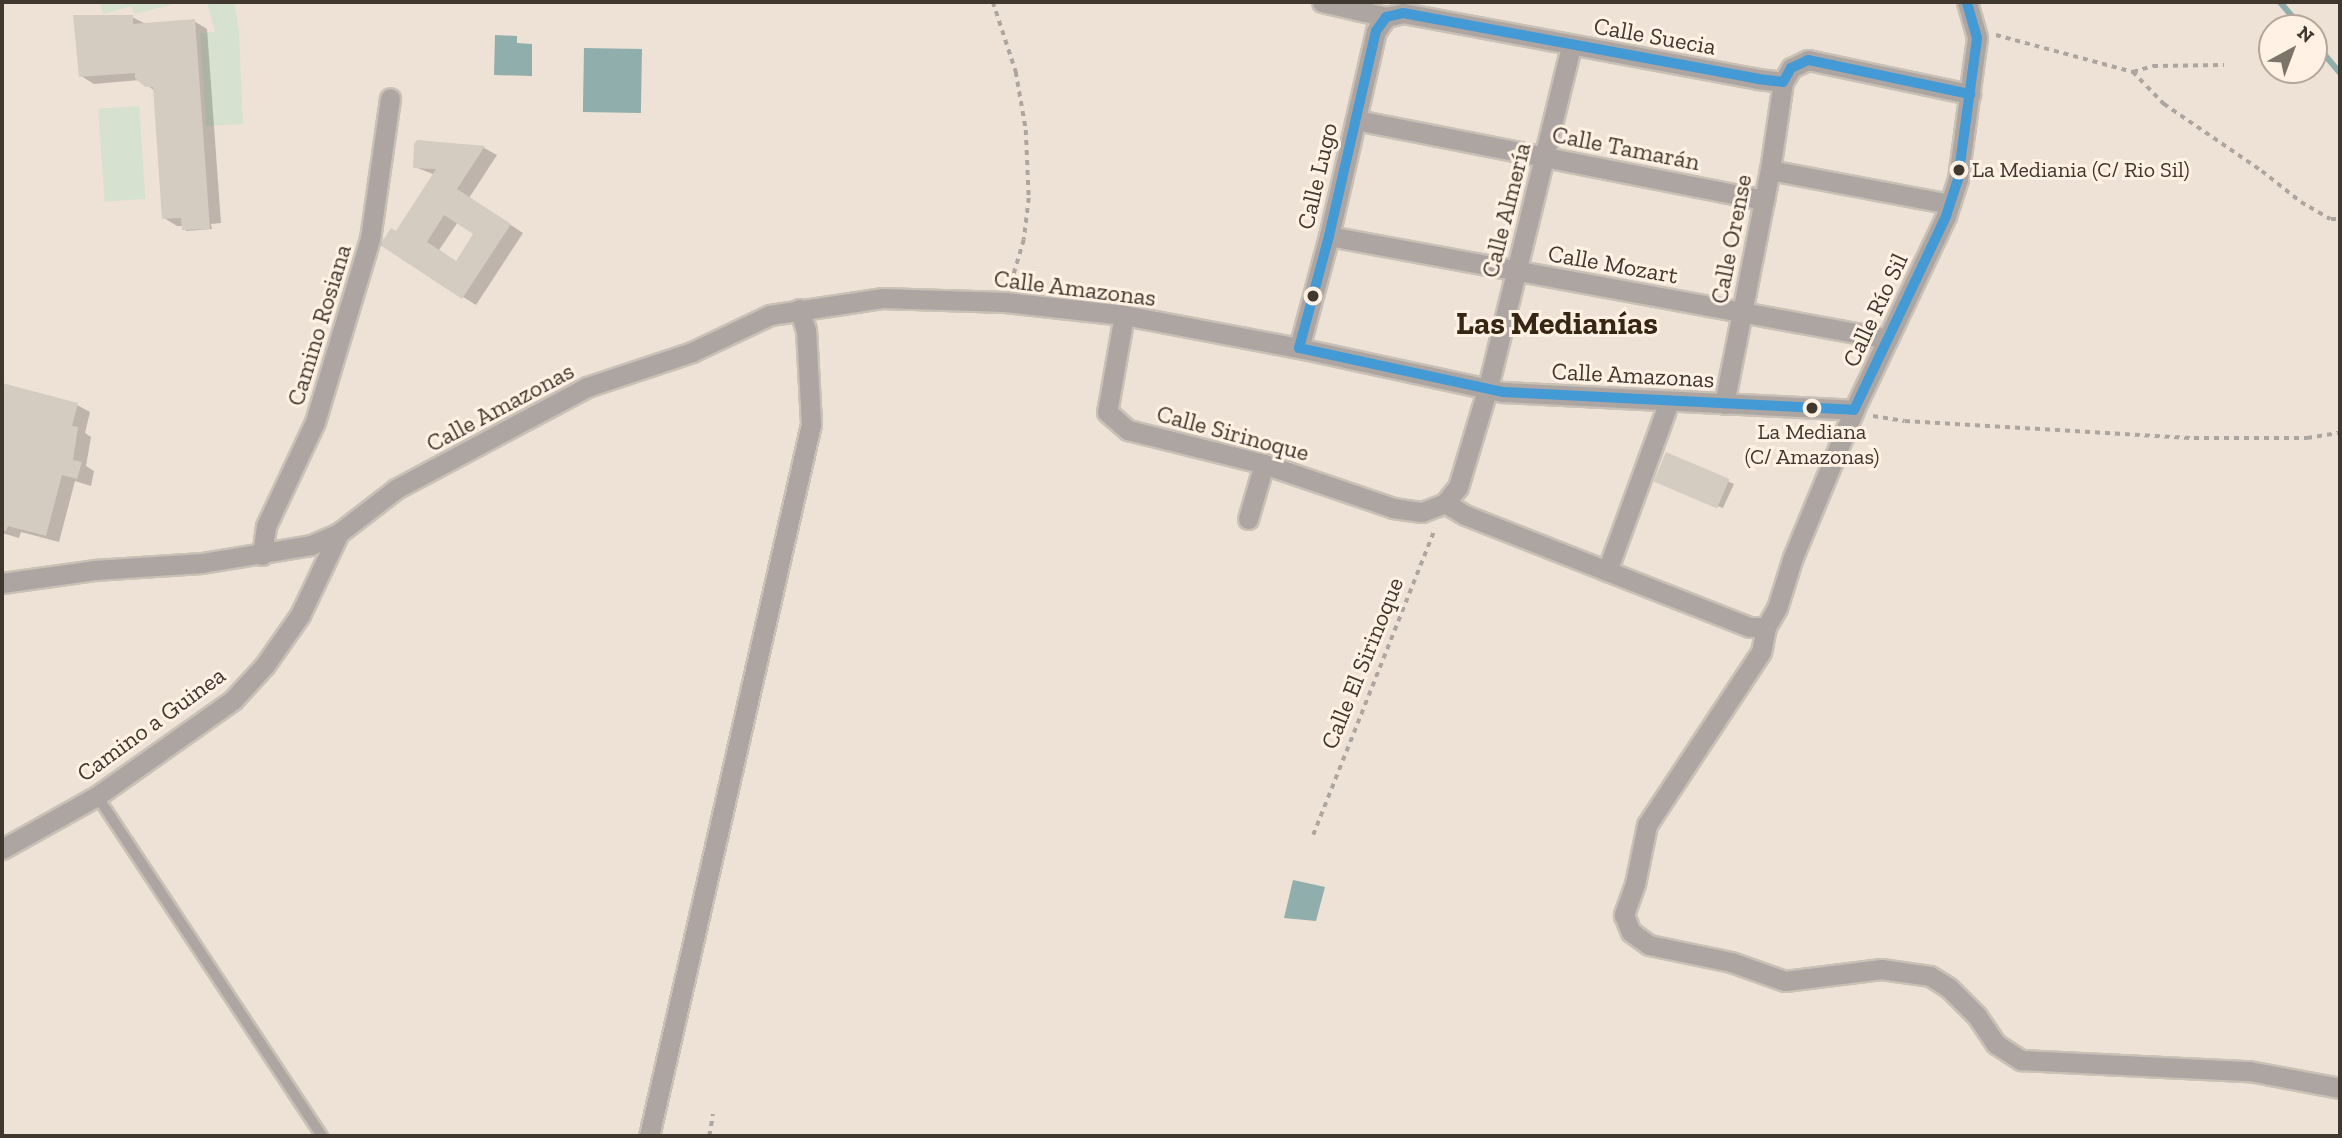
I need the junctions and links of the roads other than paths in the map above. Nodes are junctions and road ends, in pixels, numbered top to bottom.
1 (1322, 2) edge
2 (1967, 2) edge
3 (1386, 17) junction
4 (1571, 46) junction
5 (1783, 82) junction
6 (1970, 94) junction
7 (390, 98) dead end
8 (1356, 120) junction
9 (1544, 158) junction
10 (1770, 170) junction
11 (1764, 200) junction
12 (1950, 204) junction
13 (1329, 236) junction
14 (1515, 271) junction
15 (799, 309) junction
16 (1741, 312) junction
17 (1124, 316) junction
18 (1888, 339) junction
19 (1300, 348) junction
20 (1488, 387) junction
21 (1669, 402) junction
22 (1724, 404) junction
23 (1854, 410) junction
24 (1264, 464) junction
25 (1445, 503) junction
26 (1248, 520) dead end
27 (339, 533) junction
28 (262, 555) junction
29 (1607, 571) junction
30 (2, 583) edge
31 (1766, 626) junction
32 (97, 796) junction
33 (2, 849) edge
34 (2340, 1088) edge
35 (321, 1136) edge
36 (649, 1136) edge

1 - 3 street, Calle Suecia
2 - 6 street, Calle Río Sil
3 - 4 street, Calle Suecia
3 - 8 street, Calle Lugo
4 - 5 street, Calle Suecia
4 - 9 street, Calle Almería
5 - 6 street
5 - 10 street, Calle Orense
6 - 12 street, Calle Río Sil
7 - 28 street, Camino Rosiana
8 - 9 street, Calle Tamarán
8 - 13 street, Calle Lugo
9 - 11 street, Calle Tamarán
9 - 14 street, Calle Almería
10 - 11 street, Calle Orense
10 - 12 street
11 - 16 street, Calle Orense
12 - 18 street, Calle Río Sil
13 - 14 street, Calle Mozart
13 - 19 street, Calle Lugo
14 - 16 street, Calle Mozart
14 - 20 street, Calle Almería
15 - 17 street, Calle Amazonas
15 - 27 street, Calle Amazonas
15 - 36 street
16 - 18 street, Calle Mozart
16 - 22 street, Calle Orense
17 - 19 street, Calle Amazonas
17 - 24 street, Calle Sirinoque
18 - 23 street, Calle Río Sil
19 - 20 street, Calle Amazonas
20 - 21 street, Calle Amazonas
20 - 25 street, Calle Almería
21 - 22 street, Calle Amazonas
21 - 29 street
22 - 23 street, Calle Amazonas
23 - 31 street, Calle Río Sil
24 - 25 street, Calle Sirinoque
24 - 26 street
25 - 29 street
27 - 28 street
27 - 32 street, Camino a Guinea
28 - 30 street
29 - 31 street
31 - 34 street, Calle Río Sil
32 - 33 street, Camino a Guinea
32 - 35 lane

